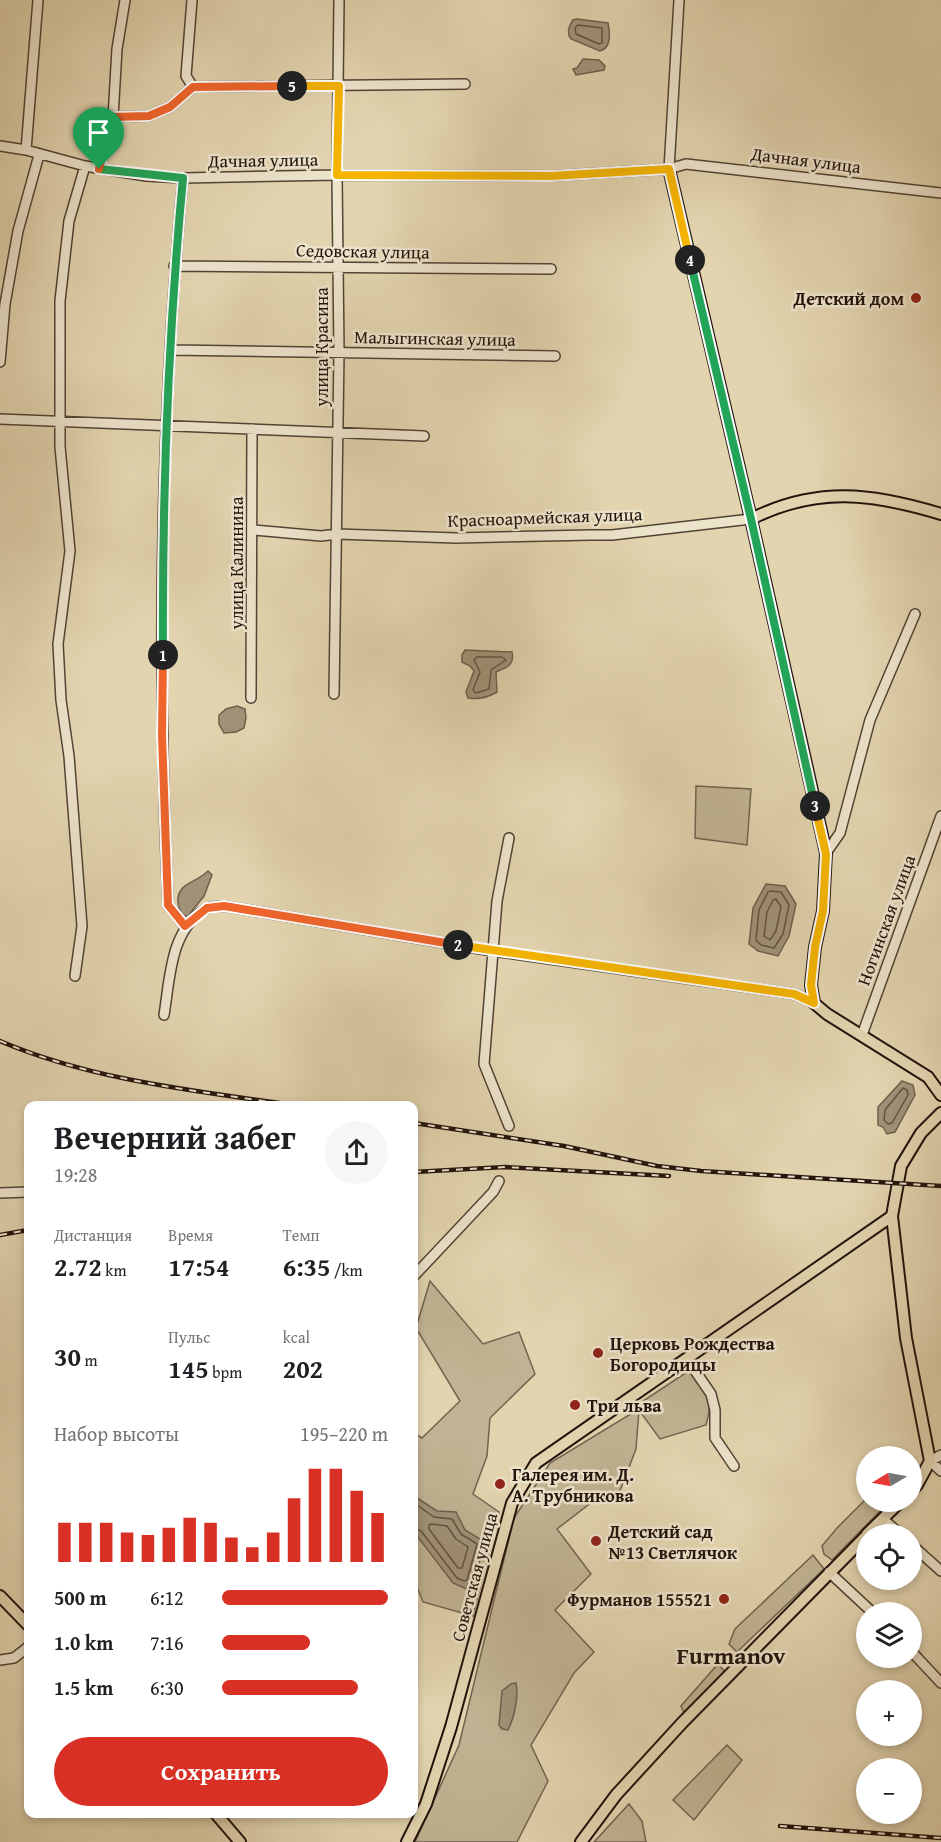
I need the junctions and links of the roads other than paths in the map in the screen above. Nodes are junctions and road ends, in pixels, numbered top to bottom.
1 (38, 0) edge
2 (125, 0) edge
3 (192, 0) edge
4 (339, 0) edge
5 (679, 0) edge
6 (465, 84) dead end
7 (339, 86) junction
8 (193, 87) junction
9 (113, 117) junction
10 (0, 146) edge
11 (26, 150) junction
12 (39, 155) junction
13 (85, 166) junction
14 (99, 169) junction
15 (669, 169) junction
16 (337, 175) junction
17 (183, 178) junction
18 (941, 193) edge
19 (174, 266) junction
20 (338, 267) junction
21 (551, 269) dead end
22 (170, 350) junction
23 (339, 353) junction
24 (555, 356) dead end
25 (0, 362) edge
26 (0, 419) edge
27 (60, 422) junction
28 (166, 427) junction
29 (252, 429) junction
30 (336, 433) junction
31 (424, 436) dead end
32 (941, 514) edge
33 (751, 519) junction
34 (253, 530) junction
35 (337, 534) junction
36 (915, 614) dead end
37 (334, 694) dead end
38 (251, 698) dead end
39 (941, 816) edge
40 (509, 838) dead end
41 (826, 854) junction
42 (185, 926) junction
43 (492, 951) junction
44 (75, 976) dead end
45 (814, 1003) junction
46 (164, 1015) dead end
47 (862, 1035) junction
48 (941, 1095) edge
49 (941, 1113) edge
50 (509, 1126) dead end
51 (499, 1180) dead end
52 (24, 1192) edge
53 (0, 1193) edge
54 (892, 1216) junction
55 (418, 1272) edge
56 (687, 1359) junction
57 (941, 1455) edge
58 (930, 1461) junction
59 (734, 1466) dead end
60 (941, 1471) edge
61 (922, 1476) edge
62 (890, 1512) edge
63 (883, 1519) junction
64 (878, 1524) edge
65 (889, 1524) edge
66 (856, 1546) edge
67 (922, 1554) edge
68 (941, 1571) edge
69 (829, 1572) junction
70 (0, 1596) edge
71 (861, 1602) edge
72 (24, 1620) edge
73 (24, 1650) edge
74 (0, 1660) edge
75 (922, 1663) edge
76 (941, 1683) edge
77 (219, 1818) edge
78 (240, 1842) edge
79 (407, 1842) edge
80 (581, 1842) edge

1 - 11 street
2 - 9 street
3 - 8 street
4 - 7 street, улица Красина
5 - 15 street
6 - 7 street
7 - 8 street
7 - 16 street, улица Красина
8 - 9 street
9 - 14 street
10 - 11 street, Дачная улица
11 - 12 street, Дачная улица
12 - 13 street, Дачная улица
12 - 25 street
13 - 14 street, Дачная улица
13 - 27 street
14 - 17 street, Дачная улица
15 - 16 street, Дачная улица
15 - 18 street, Дачная улица
15 - 33 main road
16 - 17 street, Дачная улица
16 - 20 street, улица Красина
17 - 19 street
19 - 20 street, Седовская улица
19 - 22 street
20 - 21 street, Седовская улица
20 - 23 street, улица Красина
22 - 23 street, Малыгинская улица
22 - 28 street
23 - 24 street, Малыгинская улица
23 - 30 street, улица Красина
26 - 27 street
27 - 28 street
27 - 44 street
28 - 29 street
28 - 42 street
29 - 30 street
29 - 34 street, улица Калинина
30 - 31 street
30 - 35 street, улица Красина
32 - 33 main road, Красноармейская улица
33 - 35 street, Красноармейская улица
33 - 41 main road
34 - 35 street, Красноармейская улица
34 - 38 street, улица Калинина
35 - 37 street, улица Красина
36 - 41 street
39 - 47 street, Ногинская улица
40 - 43 street
41 - 45 main road
42 - 43 street
42 - 46 street
43 - 45 street
43 - 50 street
45 - 47 main road
47 - 48 main road
49 - 54 main road
51 - 55 street
52 - 53 street
54 - 56 main road, Советская улица
54 - 58 main road
56 - 59 street
56 - 79 main road, Советская улица
57 - 58 street
58 - 60 street
58 - 61 main road
62 - 63 main road
63 - 64 main road
63 - 65 street
66 - 69 main road
67 - 68 street
69 - 71 street
69 - 80 main road
70 - 72 main road
73 - 74 street
75 - 76 street
77 - 78 main road

